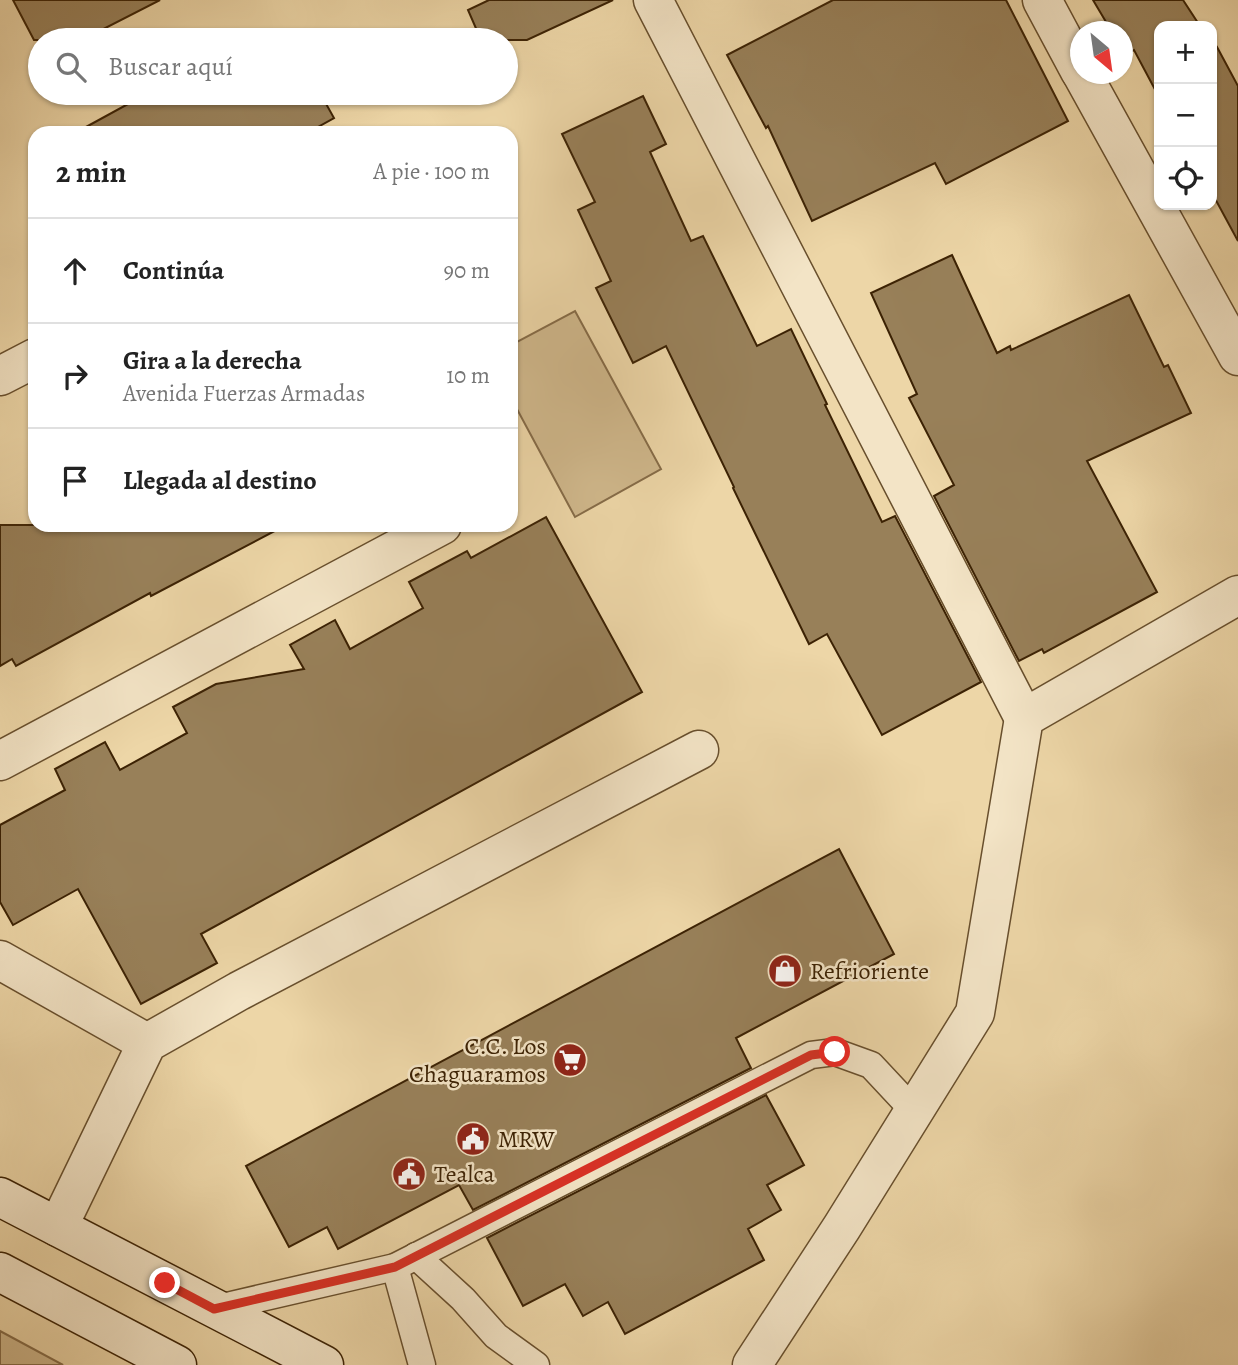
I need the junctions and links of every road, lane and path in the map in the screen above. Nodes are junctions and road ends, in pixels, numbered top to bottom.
1 (653, 0) edge
2 (1042, 0) edge
3 (1070, 52) edge
4 (1088, 84) edge
5 (1238, 356) edge
6 (28, 362) edge
7 (0, 376) edge
8 (429, 532) edge
9 (1238, 595) edge
10 (1024, 718) junction
11 (699, 750) dead end
12 (0, 761) edge
13 (0, 960) edge
14 (147, 1043) junction
15 (914, 1111) junction
16 (0, 1197) edge
17 (58, 1227) junction
18 (405, 1261) junction
19 (0, 1272) edge
20 (214, 1309) junction
21 (177, 1365) edge
22 (324, 1365) edge
23 (422, 1365) edge
24 (536, 1365) edge
25 (752, 1365) edge

1 - 10 street
2 - 3 street
4 - 5 street
6 - 7 street
8 - 12 street
9 - 10 street
10 - 15 street
11 - 14 street
13 - 14 street
14 - 17 street
15 - 18 lane
15 - 25 street
16 - 17 street
17 - 20 street
18 - 20 lane
18 - 23 lane
18 - 24 lane
19 - 21 street
20 - 22 street

